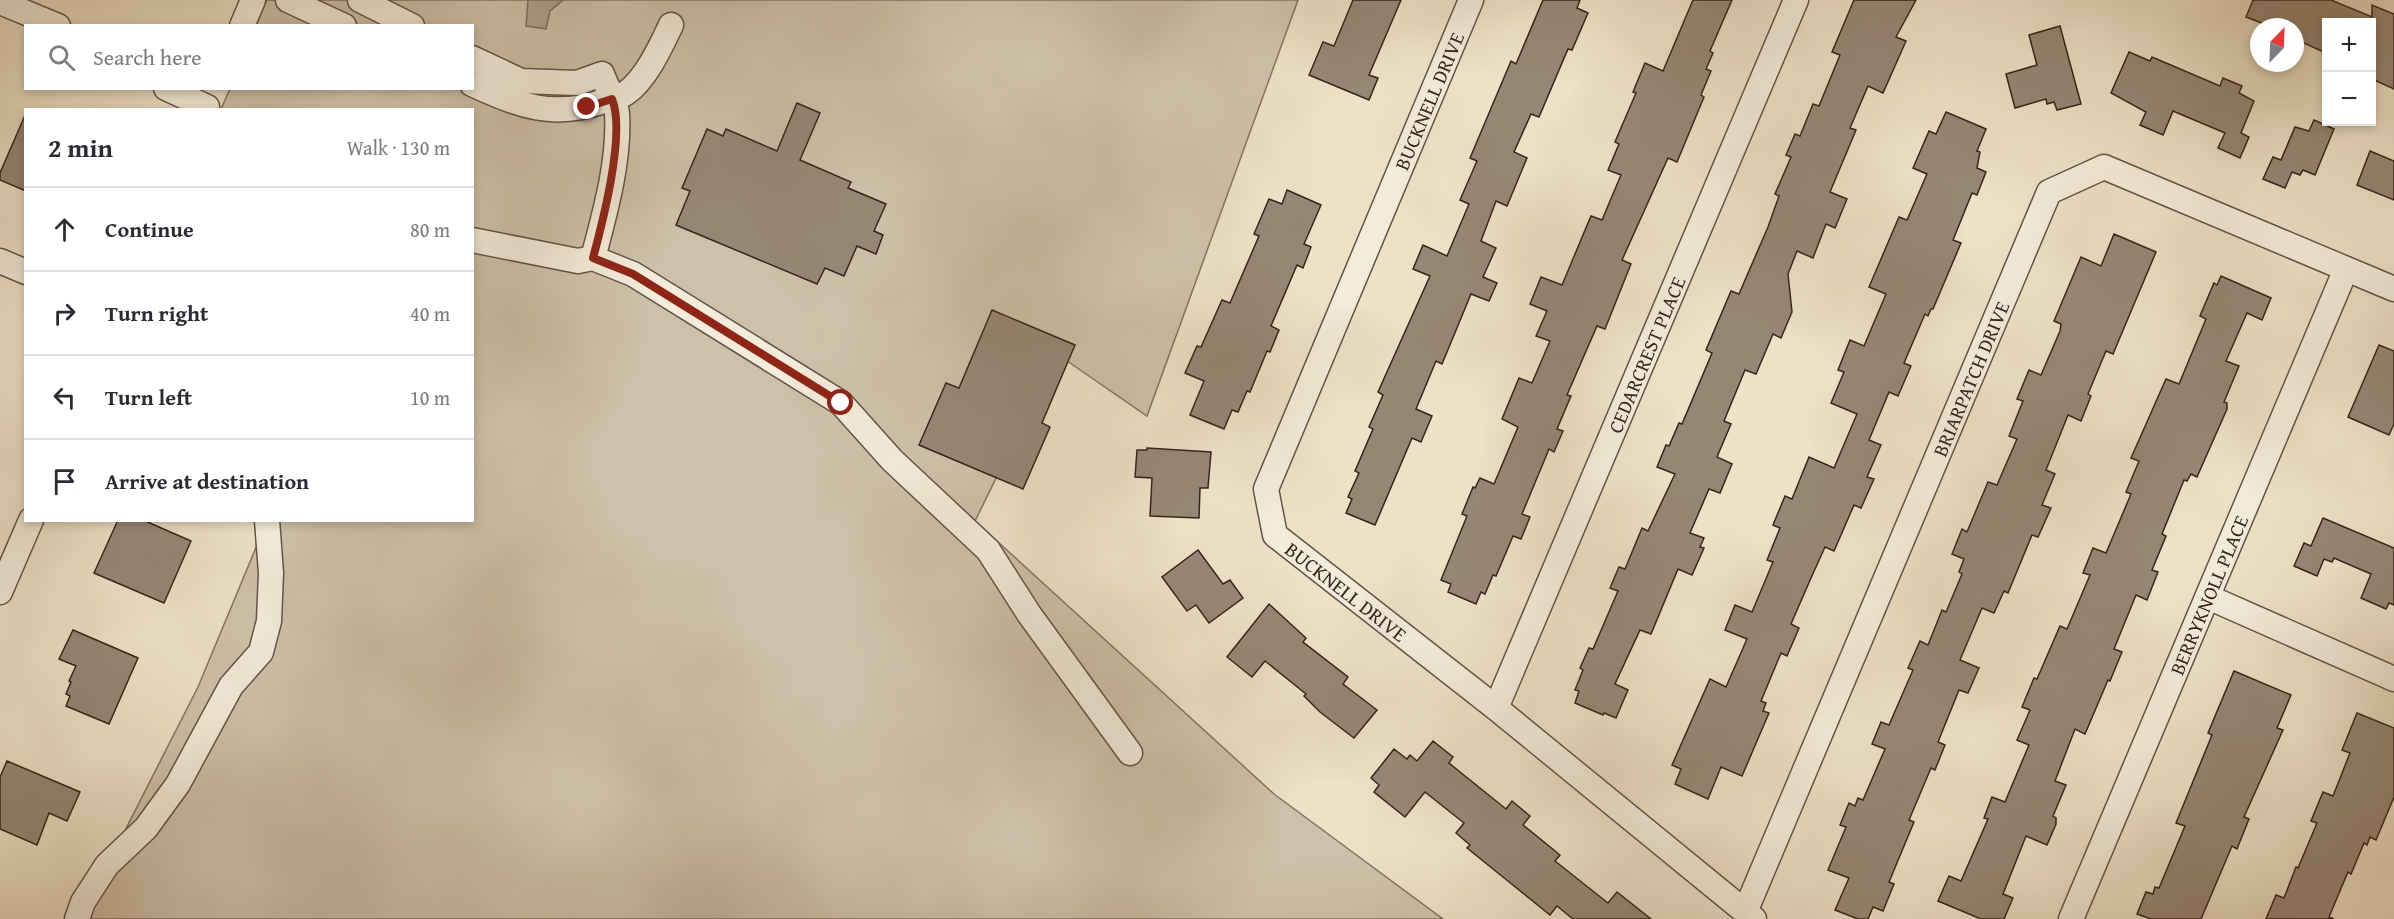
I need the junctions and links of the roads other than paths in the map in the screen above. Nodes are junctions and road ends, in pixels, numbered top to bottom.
1 (253, 0) edge
2 (288, 0) edge
3 (360, 0) edge
4 (1471, 0) edge
5 (1796, 0) edge
6 (0, 2) edge
7 (53, 24) edge
8 (243, 24) edge
9 (340, 24) edge
10 (408, 24) edge
11 (671, 25) dead end
12 (474, 59) edge
13 (474, 85) edge
14 (172, 90) edge
15 (612, 99) junction
16 (210, 102) edge
17 (474, 240) edge
18 (593, 258) junction
19 (0, 261) edge
20 (2346, 269) junction
21 (24, 271) edge
22 (2394, 290) edge
23 (30, 522) edge
24 (267, 522) edge
25 (0, 591) edge
26 (2208, 597) junction
27 (2394, 679) edge
28 (1496, 708) junction
29 (1130, 753) dead end
30 (1749, 916) edge
31 (77, 919) edge
32 (2071, 919) edge

1 - 8 street
2 - 9 street
3 - 10 street
4 - 28 street, BUCKNELL DRIVE
5 - 28 street, CEDARCREST PLACE
6 - 7 street
11 - 15 street
12 - 15 street
13 - 15 street
14 - 16 street
15 - 18 street
17 - 18 street
18 - 29 street
19 - 21 street
20 - 22 street, BRIARPATCH DRIVE
20 - 26 street, BERRYKNOLL PLACE
20 - 30 street, BRIARPATCH DRIVE
23 - 25 street
24 - 31 street
26 - 27 street
26 - 32 street, BERRYKNOLL PLACE
28 - 30 street, BUCKNELL DRIVE

